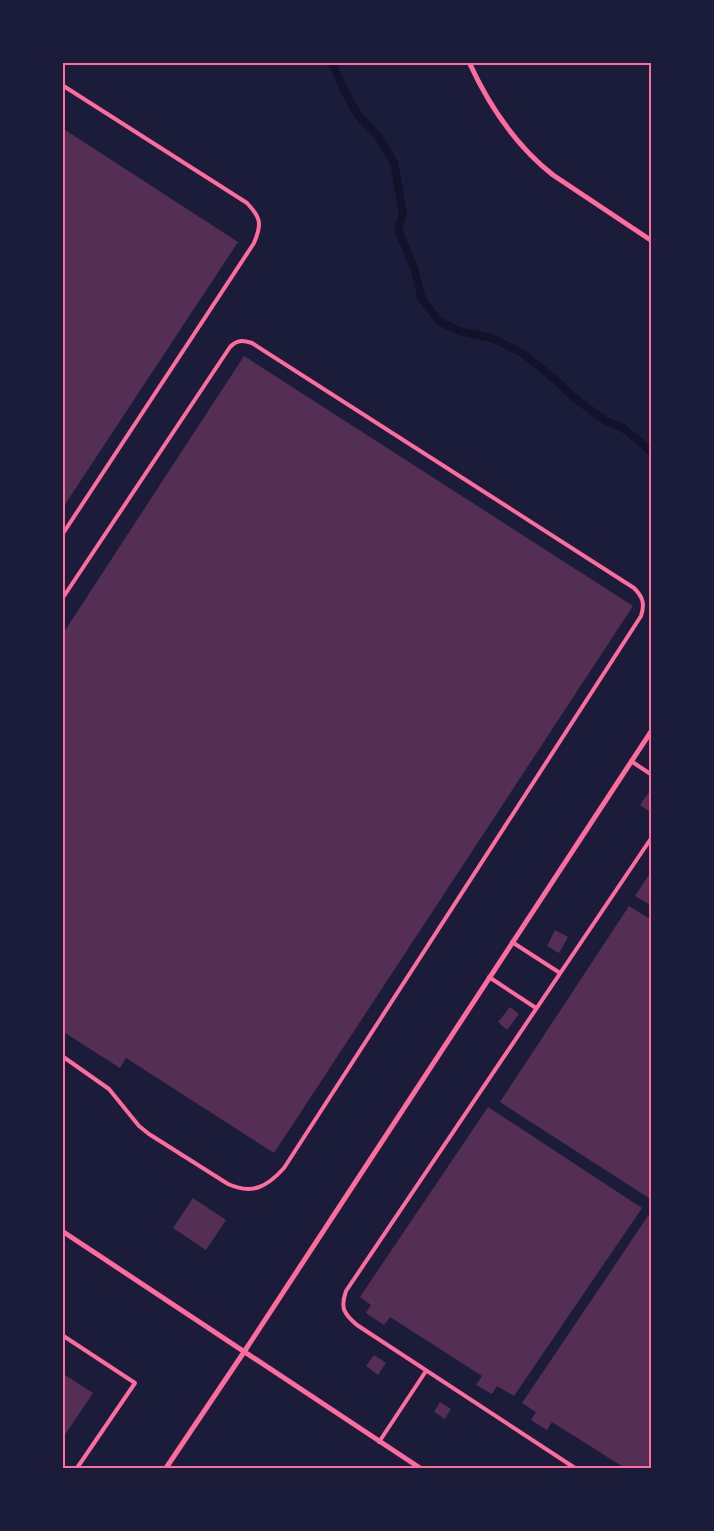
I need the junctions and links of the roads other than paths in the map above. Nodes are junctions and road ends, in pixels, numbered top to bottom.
1 (469, 62) edge
2 (62, 85) edge
3 (652, 241) edge
4 (62, 536) edge
5 (62, 599) edge
6 (651, 731) edge
7 (631, 761) junction
8 (652, 775) edge
9 (652, 837) edge
10 (512, 942) junction
11 (560, 973) junction
12 (489, 977) junction
13 (536, 1008) junction
14 (62, 1056) edge
15 (62, 1231) edge
16 (62, 1335) edge
17 (244, 1352) junction
18 (426, 1371) junction
19 (379, 1442) junction
20 (78, 1468) edge
21 (166, 1468) edge
22 (420, 1468) edge
23 (576, 1468) edge

1 - 3 street
2 - 4 lane
5 - 14 lane
6 - 7 street
7 - 8 lane
7 - 10 street
9 - 11 lane
10 - 11 lane
10 - 12 street
11 - 13 lane
12 - 13 lane
12 - 17 street
13 - 18 lane
15 - 17 street
16 - 20 lane
17 - 19 street
17 - 21 street
18 - 19 lane
18 - 23 lane
19 - 22 street

